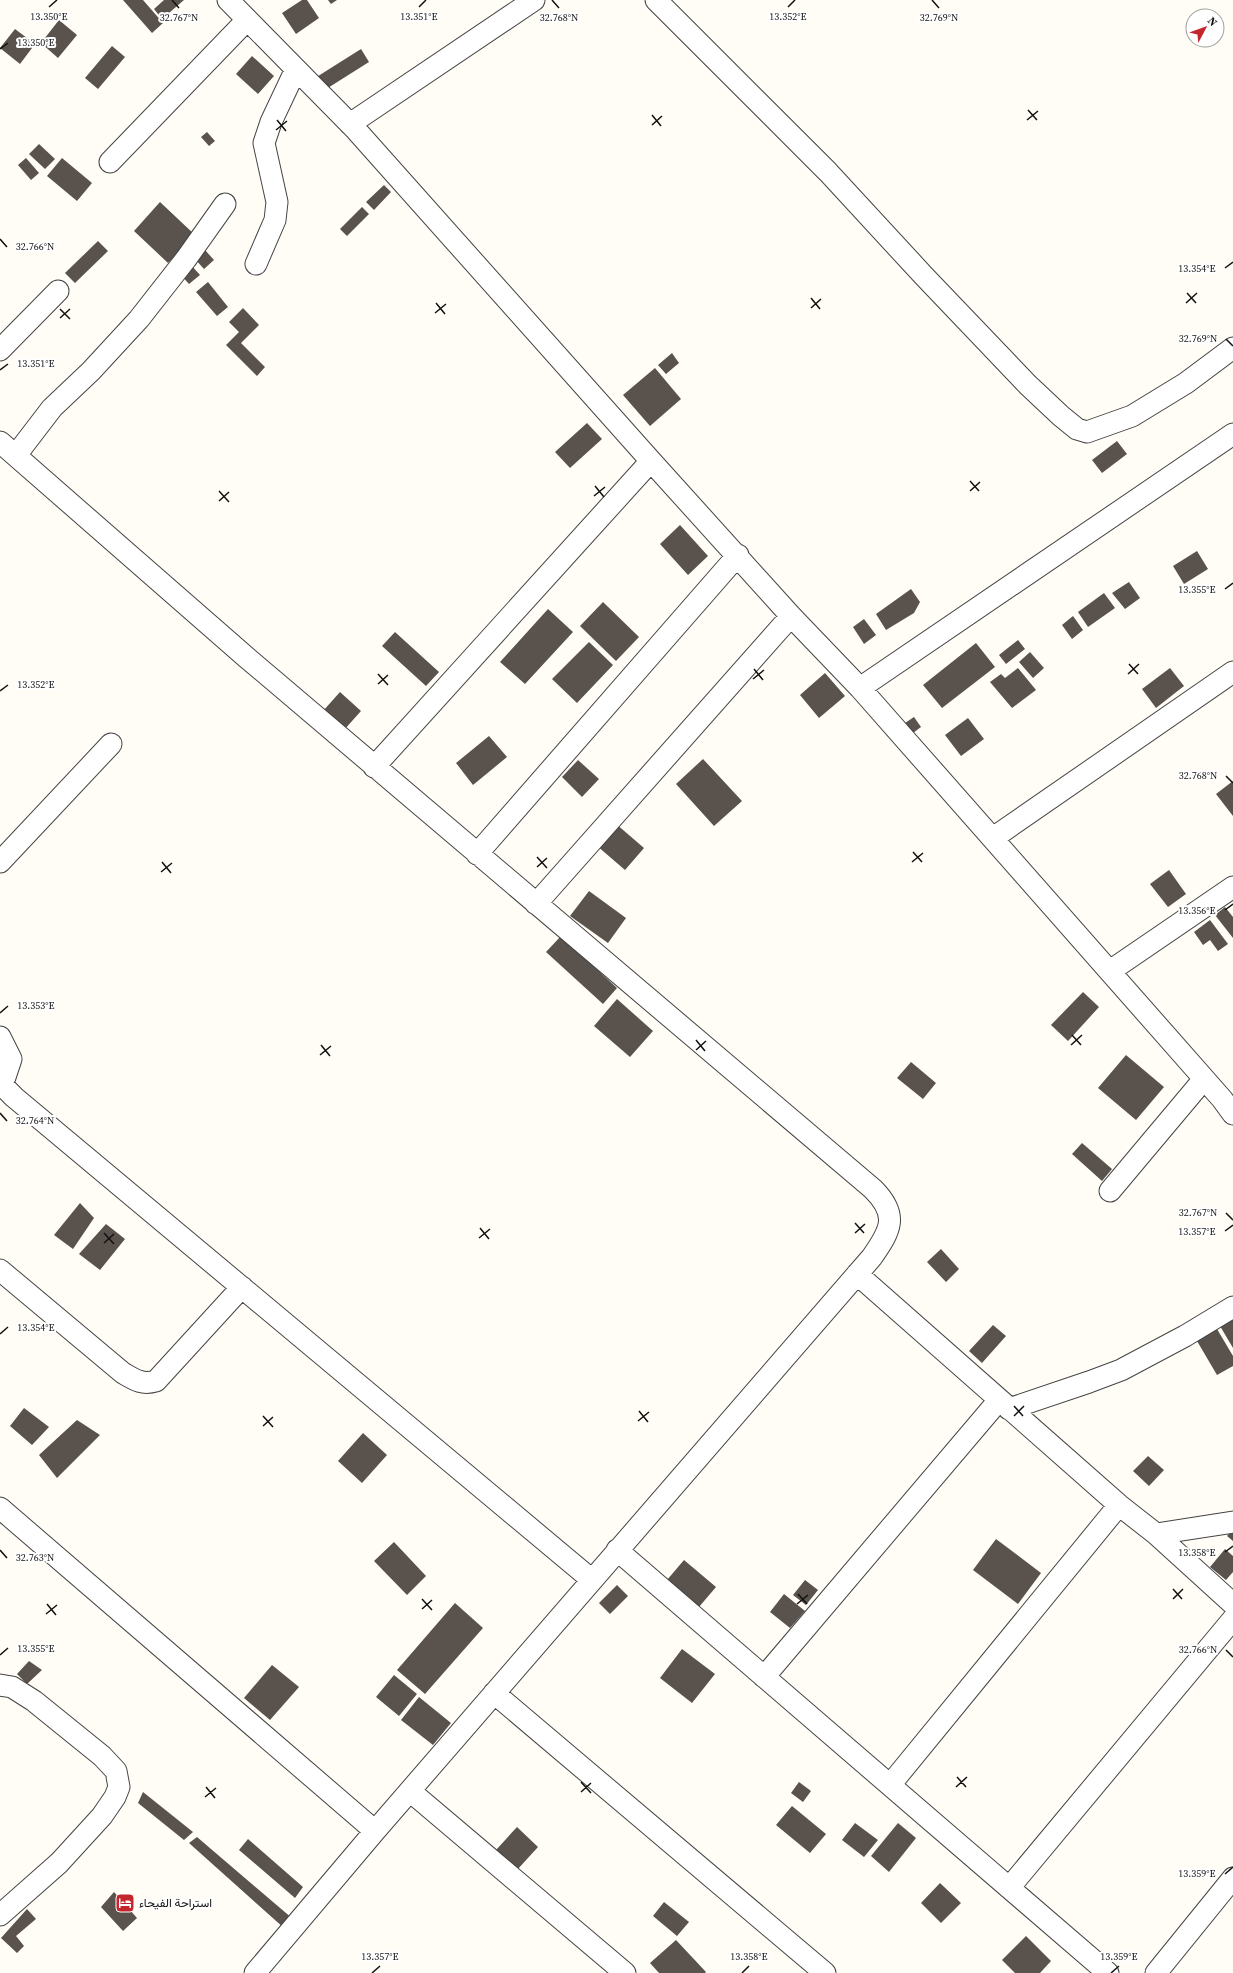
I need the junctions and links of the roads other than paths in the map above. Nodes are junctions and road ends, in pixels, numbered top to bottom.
1 (228, 0) edge
2 (534, 0) edge
3 (656, 0) edge
4 (248, 20) junction
5 (296, 69) junction
6 (350, 124) junction
7 (110, 162) dead end
8 (225, 204) dead end
9 (256, 264) dead end
10 (58, 291) dead end
11 (1233, 348) edge
12 (0, 350) edge
13 (1233, 434) edge
14 (0, 442) edge
15 (16, 455) junction
16 (651, 461) junction
17 (738, 555) junction
18 (791, 616) junction
19 (1233, 672) edge
20 (860, 688) junction
21 (111, 744) dead end
22 (374, 767) junction
23 (993, 838) junction
24 (477, 854) junction
25 (0, 862) edge
26 (1233, 887) edge
27 (536, 904) junction
28 (1110, 972) junction
29 (0, 1037) edge
30 (1204, 1079) junction
31 (0, 1083) edge
32 (1233, 1114) edge
33 (1110, 1191) dead end
34 (0, 1270) edge
35 (857, 1274) junction
36 (242, 1287) junction
37 (1233, 1307) edge
38 (1004, 1405) junction
39 (1118, 1505) junction
40 (0, 1508) edge
41 (1233, 1522) edge
42 (1156, 1534) junction
43 (617, 1550) junction
44 (592, 1580) junction
45 (1233, 1604) edge
46 (1233, 1619) edge
47 (764, 1677) junction
48 (0, 1685) edge
49 (494, 1693) junction
50 (890, 1785) junction
51 (410, 1791) junction
52 (375, 1831) junction
53 (1233, 1878) edge
54 (1009, 1888) junction
55 (0, 1916) edge
56 (255, 1973) edge
57 (625, 1973) edge
58 (825, 1973) edge
59 (1108, 1973) edge
60 (1156, 1973) edge

1 - 4 street
2 - 6 street
3 - 11 street
4 - 5 street
4 - 7 street
5 - 6 street
5 - 9 street
6 - 16 street
8 - 15 street
10 - 12 street
13 - 20 street
14 - 15 street
15 - 22 street
16 - 17 street
16 - 22 street
17 - 18 street
17 - 24 street
18 - 20 street
18 - 27 street
19 - 23 street
20 - 23 street
21 - 25 street
22 - 24 street
23 - 28 street
24 - 27 street
26 - 28 street
27 - 35 street
28 - 30 street
29 - 31 street
30 - 32 street
30 - 33 street
31 - 36 street
34 - 36 street
35 - 38 street
35 - 43 street
36 - 44 street
37 - 38 street
38 - 39 street
38 - 47 street
39 - 42 street
39 - 50 street
40 - 52 street
41 - 42 street
42 - 45 street
43 - 44 street
43 - 47 street
44 - 49 street
46 - 54 street
47 - 50 street
48 - 55 street
49 - 51 street
49 - 58 street
50 - 54 street
51 - 52 street
51 - 57 street
52 - 56 street
53 - 60 street
54 - 59 street

